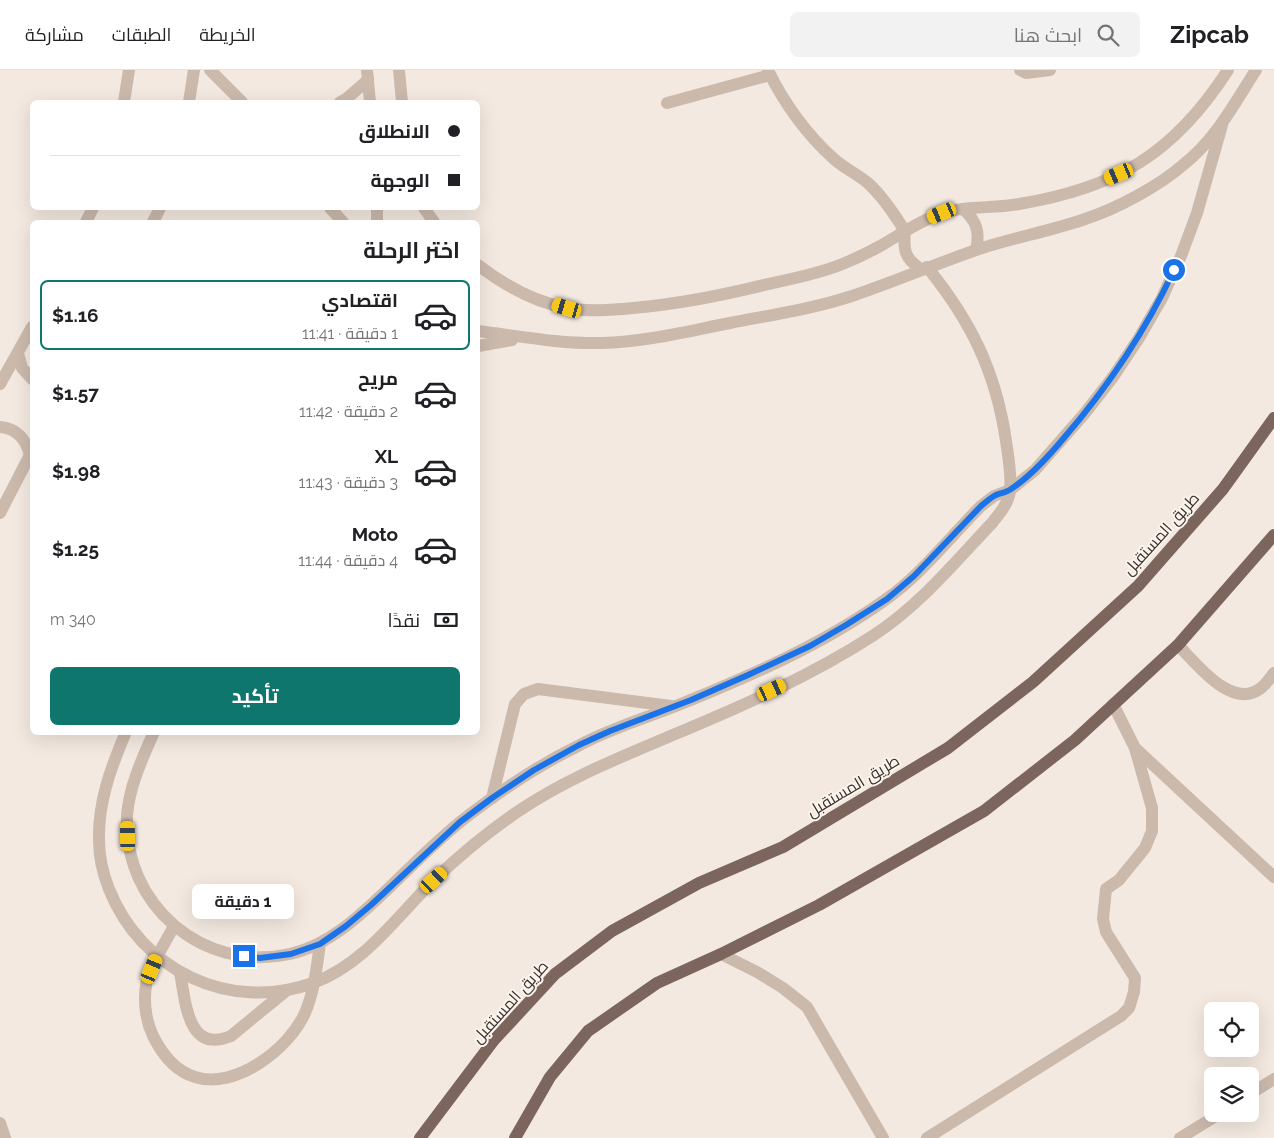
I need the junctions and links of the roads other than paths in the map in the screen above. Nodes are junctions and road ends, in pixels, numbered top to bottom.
1 (129, 70) edge
2 (194, 70) edge
3 (210, 70) edge
4 (399, 70) edge
5 (1020, 70) edge
6 (1050, 70) edge
7 (1228, 70) edge
8 (1256, 70) edge
9 (769, 73) edge
10 (368, 75) edge
11 (124, 100) edge
12 (189, 100) edge
13 (240, 100) edge
14 (342, 100) edge
15 (370, 100) edge
16 (402, 100) edge
17 (666, 103) dead end
18 (1222, 125) junction
19 (962, 209) junction
20 (332, 210) edge
21 (341, 220) edge
22 (905, 231) junction
23 (976, 250) junction
24 (480, 267) edge
25 (924, 268) junction
26 (30, 331) edge
27 (480, 331) edge
28 (536, 339) junction
29 (480, 346) edge
30 (18, 353) junction
31 (30, 377) edge
32 (0, 384) edge
33 (1274, 418) edge
34 (0, 427) edge
35 (30, 451) edge
36 (30, 455) edge
37 (1010, 490) junction
38 (0, 513) edge
39 (1274, 535) edge
40 (1178, 645) junction
41 (810, 646) junction
42 (819, 667) junction
43 (1274, 673) edge
44 (1113, 704) junction
45 (673, 707) junction
46 (125, 735) edge
47 (153, 735) edge
48 (1135, 748) junction
49 (492, 798) junction
50 (1274, 877) edge
51 (174, 926) junction
52 (320, 944) junction
53 (721, 954) junction
54 (157, 957) junction
55 (180, 973) junction
56 (314, 982) junction
57 (288, 990) junction
58 (1274, 1079) edge
59 (1259, 1088) edge
60 (1206, 1122) edge
61 (0, 1123) edge
62 (5, 1138) edge
63 (420, 1138) edge
64 (514, 1138) edge
65 (883, 1138) edge
66 (927, 1138) edge
67 (1180, 1138) edge

1 - 11 street
2 - 12 street
3 - 13 street
4 - 16 street
5 - 6 street
7 - 19 street
8 - 18 street
9 - 17 street
9 - 22 street
10 - 14 street
10 - 15 street
18 - 23 street
18 - 37 street
19 - 22 street
19 - 23 street
20 - 21 street
22 - 24 street
22 - 25 street
23 - 25 street
25 - 28 street
25 - 37 street
26 - 30 street
27 - 28 street
28 - 29 street
30 - 31 street
30 - 32 street
33 - 63 main road, طريق المستقبل
34 - 35 street
36 - 38 street
37 - 41 street
37 - 42 street
39 - 40 main road
40 - 43 street
40 - 44 main road
41 - 42 street
41 - 45 street
42 - 56 street
44 - 48 street
44 - 53 main road
45 - 49 street
45 - 49 street
46 - 54 street
47 - 51 street
48 - 50 street
48 - 66 street
49 - 52 street
51 - 52 street
51 - 54 street
52 - 56 street
53 - 64 main road
53 - 65 street
54 - 55 street
54 - 56 street
55 - 57 street
55 - 57 street
56 - 57 street
58 - 59 street
60 - 67 street
61 - 62 street

